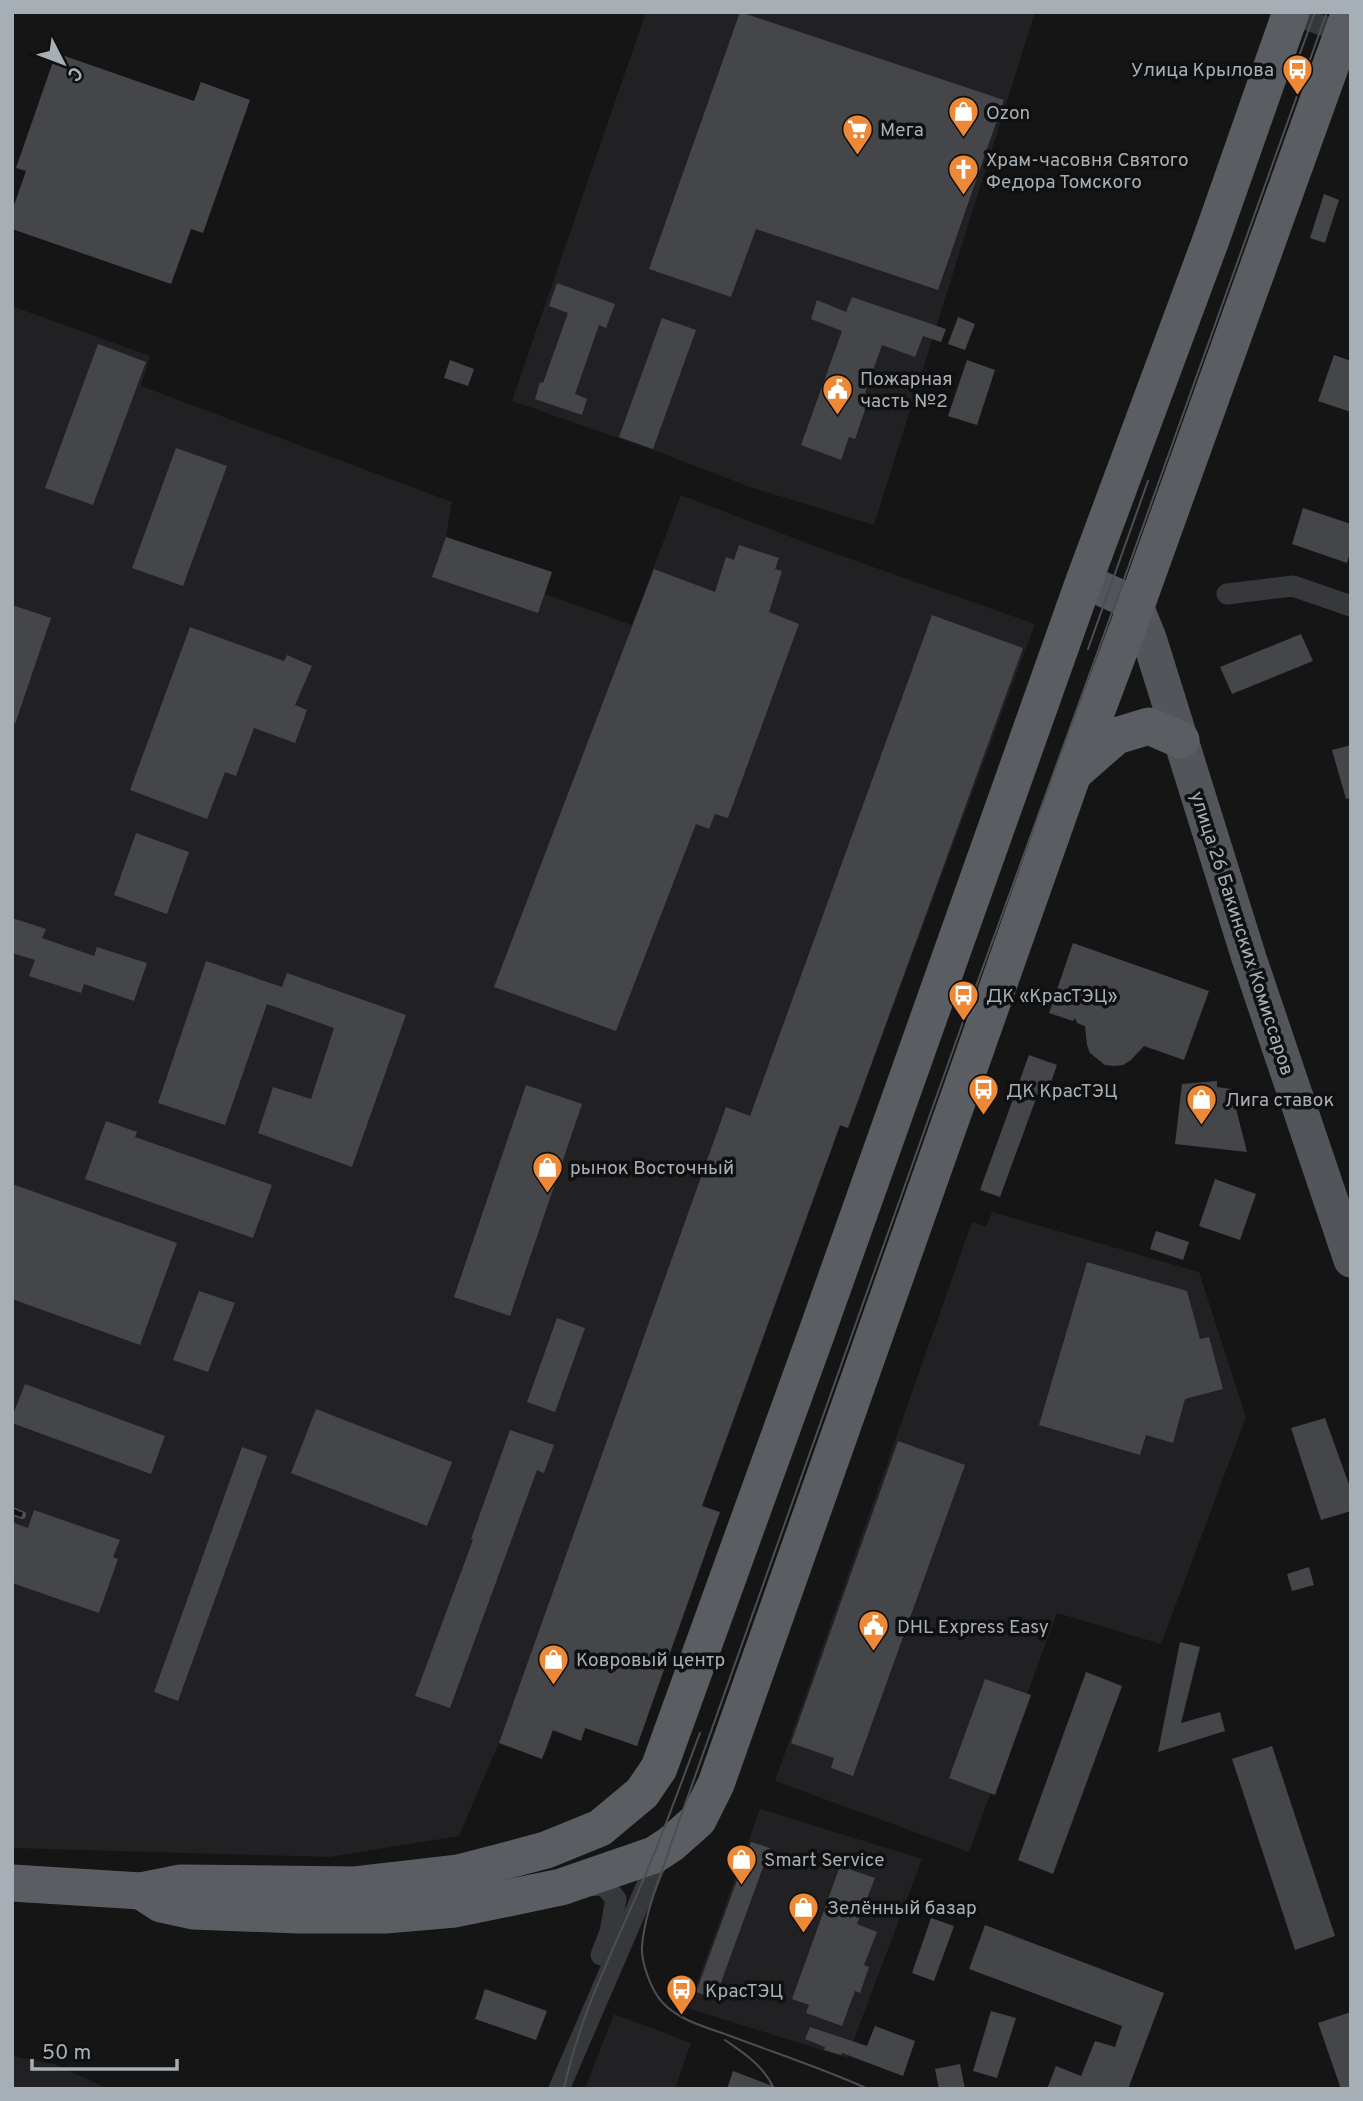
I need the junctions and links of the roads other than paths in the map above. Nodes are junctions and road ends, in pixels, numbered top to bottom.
1 (1291, 13) edge
2 (1348, 27) edge
3 (1084, 581) junction
4 (1227, 594) dead end
5 (1136, 606) junction
6 (1351, 606) edge
7 (1181, 740) junction
8 (1073, 774) junction
9 (1351, 1260) edge
10 (664, 1839) junction
11 (12, 1884) edge
12 (561, 1887) junction
13 (141, 1891) junction
14 (547, 2089) edge
15 (559, 2089) edge

1 - 2 street
1 - 3 highway
2 - 5 highway
3 - 5 main road
3 - 13 highway
4 - 6 street
5 - 7 main road, улица 26 Бакинских Комиссаров
5 - 8 highway
7 - 8 highway
7 - 9 main road, улица 26 Бакинских Комиссаров
8 - 10 highway
10 - 12 highway
10 - 15 street
11 - 13 highway
12 - 13 highway
12 - 14 street

